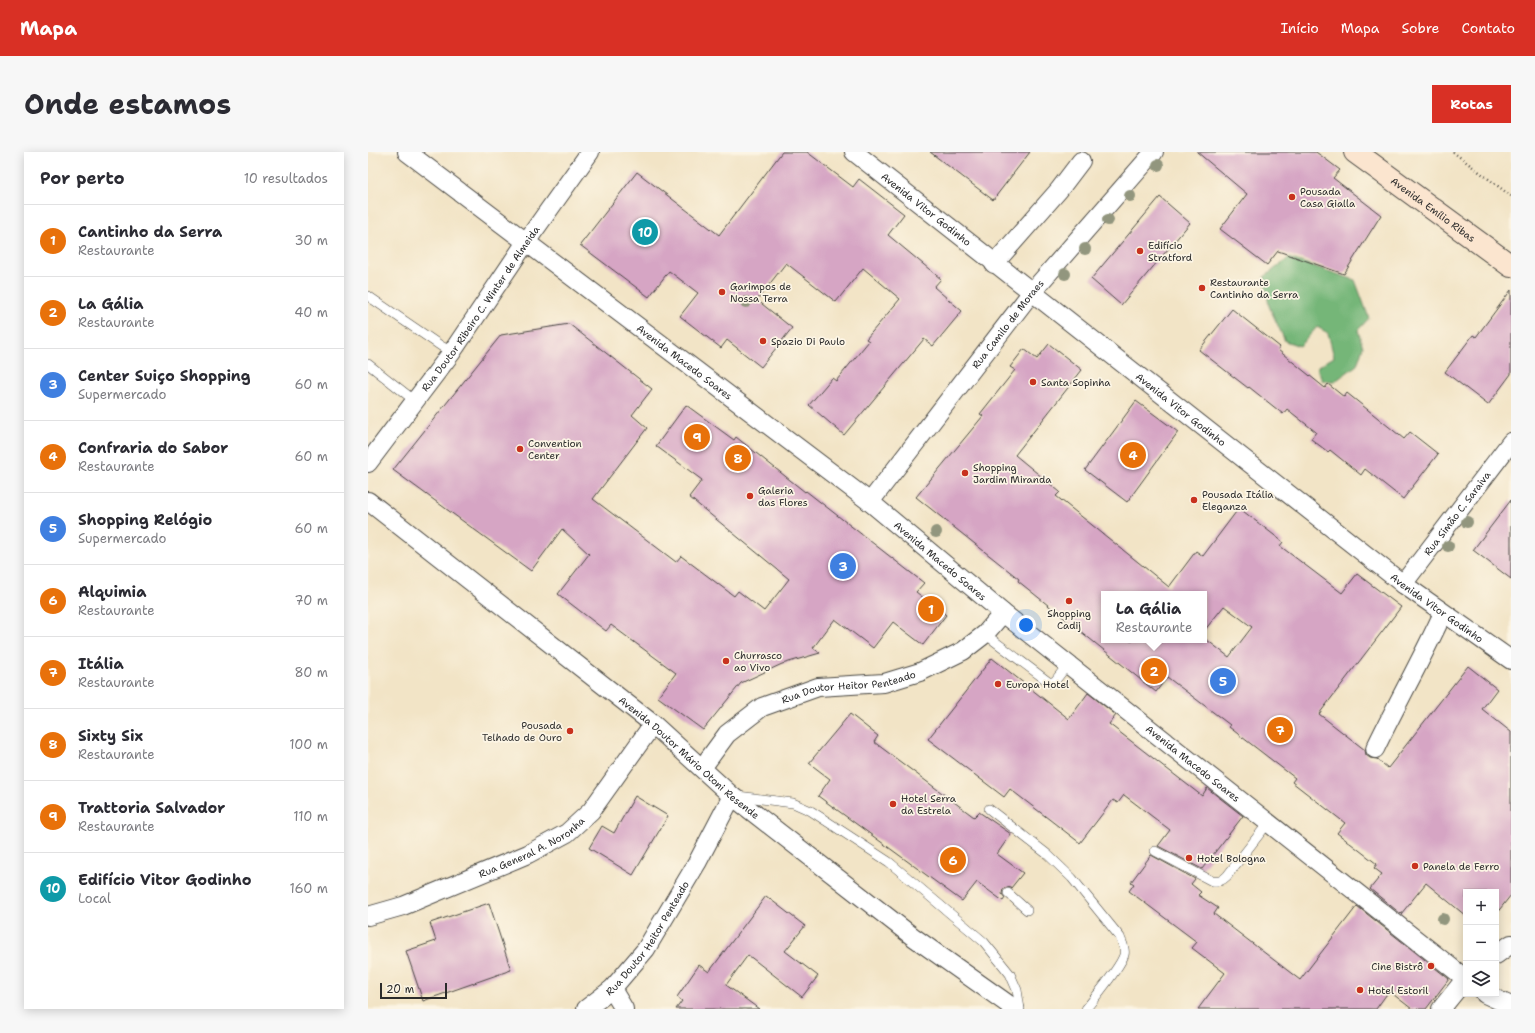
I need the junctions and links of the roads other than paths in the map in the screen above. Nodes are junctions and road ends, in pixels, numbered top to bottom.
1 (408, 152) edge
2 (590, 152) edge
3 (854, 152) edge
4 (1154, 152) edge
5 (1355, 152) edge
6 (1081, 161) dead end
7 (526, 242) junction
8 (994, 264) junction
9 (1511, 266) edge
10 (1031, 293) junction
11 (368, 296) edge
12 (452, 352) junction
13 (368, 364) edge
14 (415, 401) junction
15 (1511, 442) edge
16 (368, 463) edge
17 (368, 501) edge
18 (870, 502) junction
19 (1403, 584) junction
20 (1003, 613) junction
21 (1443, 613) junction
22 (985, 634) junction
23 (1511, 660) edge
24 (1068, 664) junction
25 (652, 724) junction
26 (1375, 749) dead end
27 (702, 768) junction
28 (732, 796) junction
29 (989, 809) dead end
30 (1268, 823) junction
31 (1156, 851) dead end
32 (1008, 893) dead end
33 (1027, 910) dead end
34 (368, 916) edge
35 (1511, 944) edge
36 (1499, 953) edge
37 (1463, 977) edge
38 (1463, 983) edge
39 (612, 988) junction
40 (1492, 997) edge
41 (1511, 1006) edge
42 (586, 1009) edge
43 (624, 1009) edge
44 (1015, 1009) edge
45 (1020, 1009) edge
46 (1086, 1009) edge
47 (1441, 1009) edge

1 - 7 street, Avenida Macedo Soares
2 - 7 street, Rua Doutor Ribeiro C. Winter de Almeida
3 - 8 street, Avenida Vitor Godinho
4 - 10 street, Rua Camilo de Moraes
5 - 9 street, Avenida Emílio Ribas
6 - 8 street
7 - 12 street, Rua Doutor Ribeiro C. Winter de Almeida
7 - 18 street, Avenida Macedo Soares
8 - 10 street, Avenida Vitor Godinho
10 - 18 street, Rua Camilo de Moraes
10 - 19 street, Avenida Vitor Godinho
11 - 12 lane
12 - 14 street, Rua Doutor Ribeiro C. Winter de Almeida
13 - 14 lane
14 - 16 street, Rua Doutor Ribeiro C. Winter de Almeida
15 - 19 street, Rua Simão C. Saraiva
17 - 25 street, Avenida Doutor Mário Otoni Resende
18 - 20 street, Avenida Macedo Soares
19 - 21 street, Avenida Vitor Godinho
20 - 22 street, Rua Doutor Heitor Penteado
20 - 24 street, Avenida Macedo Soares
21 - 23 street, Avenida Vitor Godinho
21 - 26 street
22 - 24 lane
22 - 27 street, Rua Doutor Heitor Penteado
24 - 30 street, Avenida Macedo Soares
25 - 27 street, Avenida Doutor Mário Otoni Resende
25 - 34 street, Rua General A. Noronha
27 - 28 street, Avenida Doutor Mário Otoni Resende
28 - 39 street, Rua Doutor Heitor Penteado
28 - 44 street, Avenida Doutor Mário Otoni Resende
28 - 45 lane
29 - 46 lane
30 - 31 lane
30 - 37 street, Avenida Macedo Soares
32 - 33 lane
35 - 36 street
38 - 47 street
39 - 42 street, Rua Doutor Heitor Penteado
39 - 43 street
40 - 41 street

